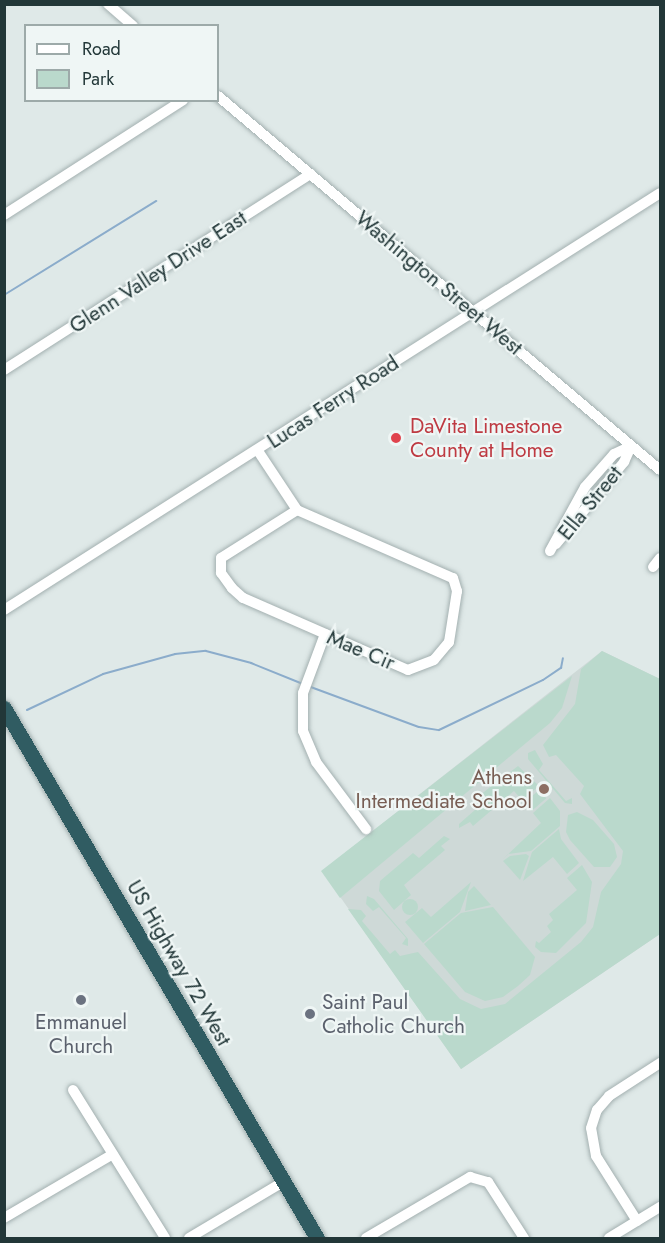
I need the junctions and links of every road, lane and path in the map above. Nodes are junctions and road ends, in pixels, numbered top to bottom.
1 (108, 4) edge
2 (131, 24) edge
3 (219, 97) edge
4 (180, 102) edge
5 (311, 174) junction
6 (660, 193) edge
7 (4, 215) edge
8 (473, 311) junction
9 (4, 370) edge
10 (631, 446) junction
11 (258, 450) junction
12 (660, 470) edge
13 (297, 510) junction
14 (4, 610) edge
15 (325, 634) junction
16 (4, 708) edge
17 (366, 829) dead end
18 (660, 1063) edge
19 (74, 1090) dead end
20 (113, 1154) junction
21 (284, 1182) junction
22 (660, 1207) edge
23 (4, 1218) edge
24 (637, 1221) junction
25 (165, 1239) edge
26 (189, 1239) edge
27 (317, 1239) edge
28 (366, 1239) edge
29 (524, 1239) edge
30 (609, 1239) edge

1 - 2 street
3 - 5 street, Washington Street West
4 - 7 street
5 - 8 street, Washington Street West
5 - 9 street, Glenn Valley Drive East
6 - 8 street, Lucas Ferry Road
8 - 10 street, Washington Street West
8 - 11 street, Lucas Ferry Road
10 - 10 street, Ella Street
10 - 12 street, Washington Street West
11 - 13 street
11 - 14 street, Lucas Ferry Road
13 - 15 street, Mae Cir
13 - 15 street, Mae Cir
15 - 17 street
16 - 21 highway, US Highway 72 West
18 - 24 street
19 - 20 street
20 - 23 street
20 - 25 street
21 - 26 street
21 - 27 highway, US Highway 72 West
22 - 24 street
24 - 30 street
28 - 29 street

